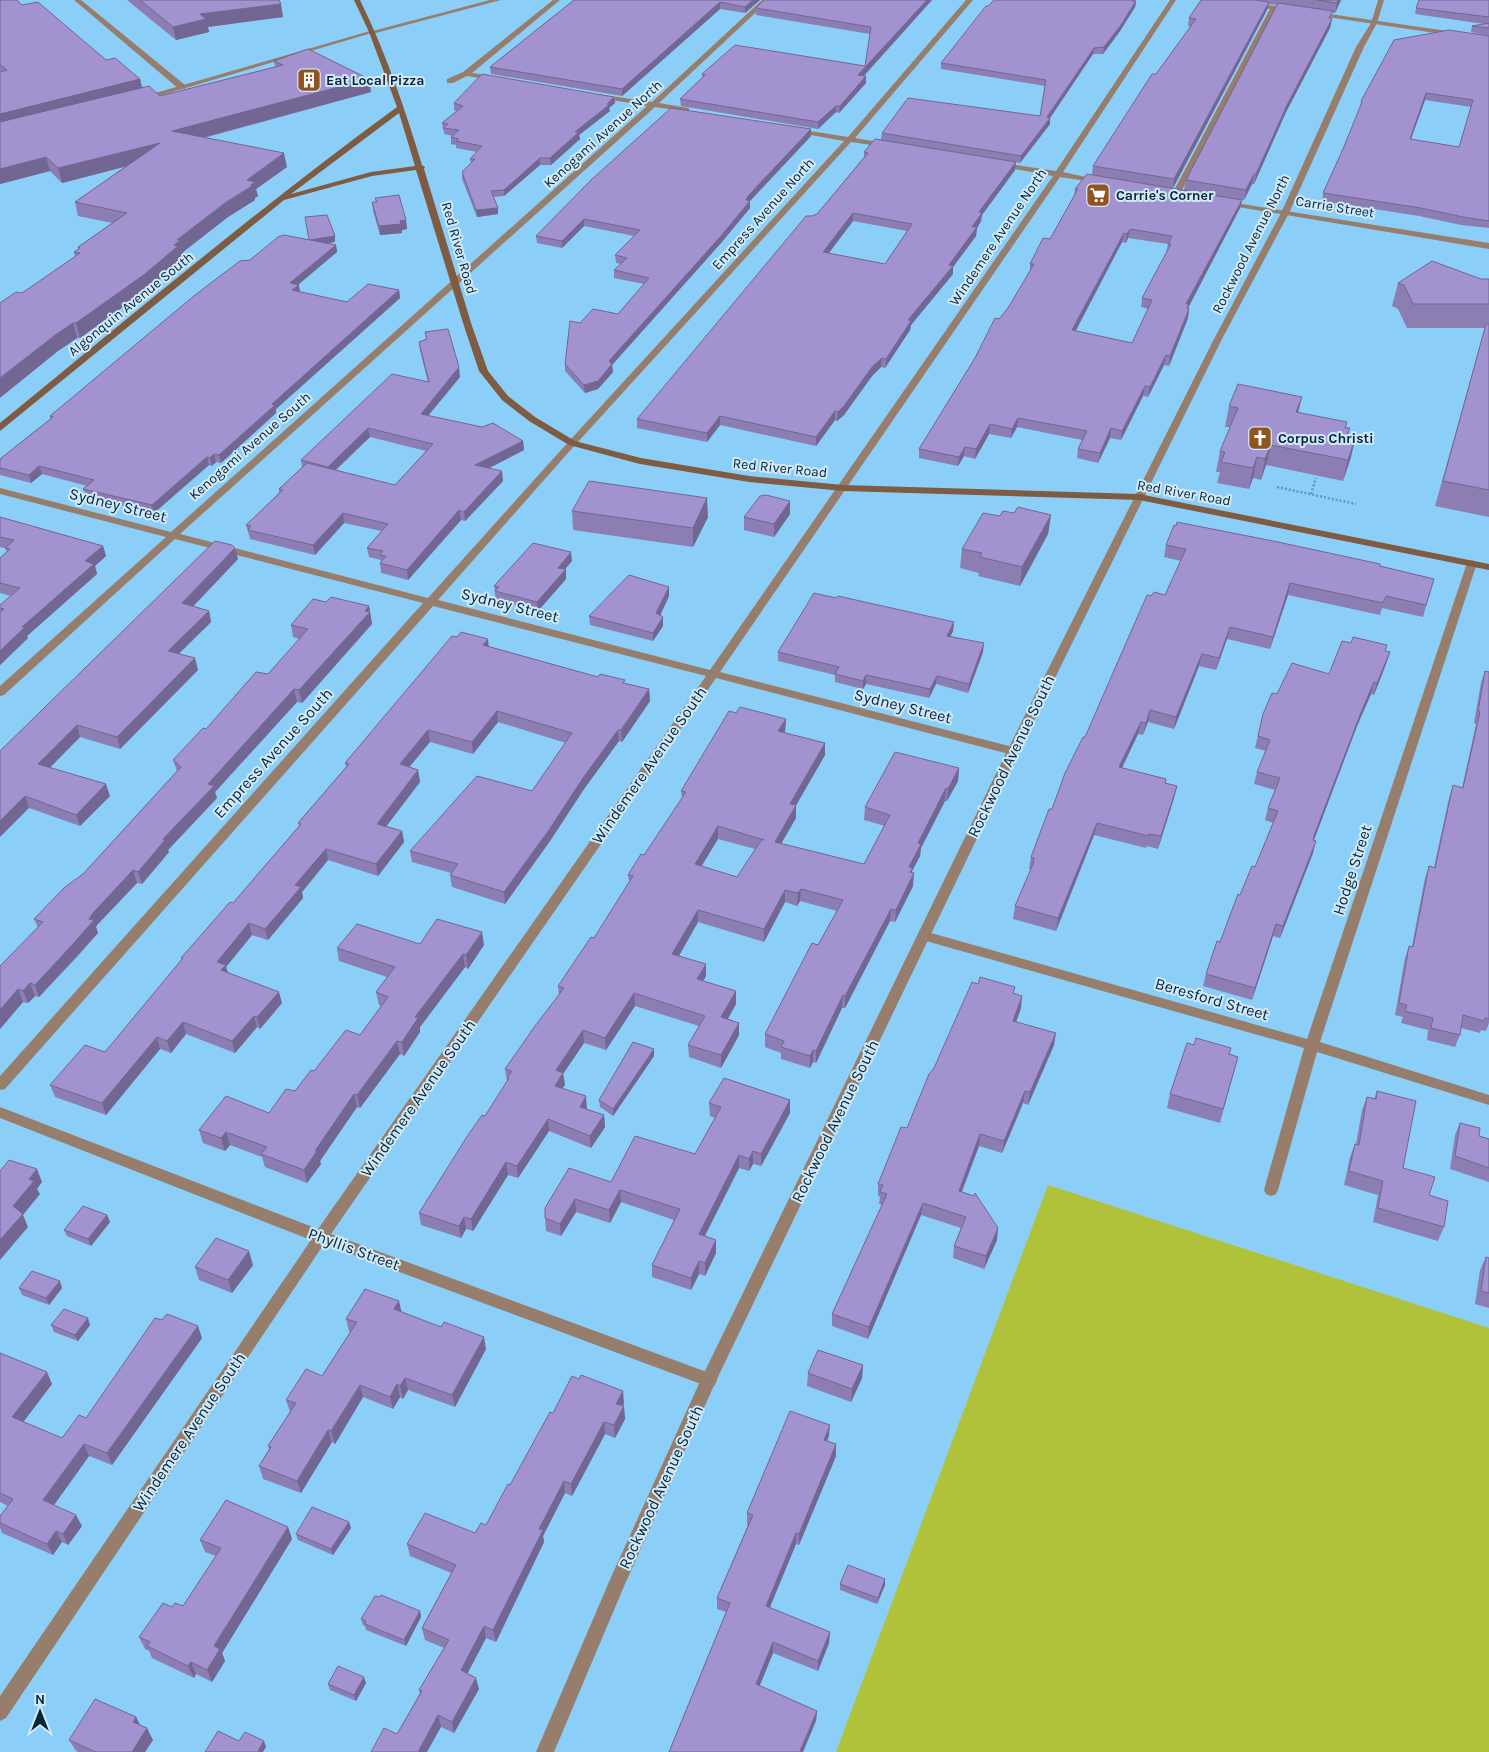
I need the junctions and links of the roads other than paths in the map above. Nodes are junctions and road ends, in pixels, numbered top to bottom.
1 (77, 0) edge
2 (357, 0) edge
3 (498, 0) edge
4 (557, 0) edge
5 (766, 0) edge
6 (970, 0) edge
7 (1173, 0) edge
8 (1381, 0) edge
9 (1240, 3) edge
10 (1273, 8) junction
11 (1303, 12) edge
12 (1312, 13) edge
13 (1374, 23) junction
14 (372, 32) junction
15 (1489, 39) edge
16 (466, 74) junction
17 (504, 80) edge
18 (450, 81) dead end
19 (182, 87) junction
20 (589, 94) edge
21 (134, 99) edge
22 (654, 105) junction
23 (401, 108) junction
24 (694, 112) edge
25 (781, 127) edge
26 (850, 139) junction
27 (897, 147) edge
28 (992, 162) edge
29 (421, 167) junction
30 (1059, 173) junction
31 (1111, 183) edge
32 (1167, 192) edge
33 (1176, 194) junction
34 (1185, 195) edge
35 (279, 200) junction
36 (1221, 202) edge
37 (1285, 213) junction
38 (1489, 246) edge
39 (456, 285) junction
40 (0, 428) edge
41 (572, 443) junction
42 (843, 488) junction
43 (0, 491) edge
44 (1139, 498) junction
45 (171, 535) junction
46 (1472, 563) junction
47 (1489, 567) edge
48 (430, 601) junction
49 (712, 674) junction
50 (0, 692) edge
51 (1012, 751) junction
52 (924, 936) junction
53 (1312, 1045) junction
54 (0, 1085) edge
55 (1489, 1100) edge
56 (0, 1112) edge
57 (1271, 1190) dead end
58 (321, 1237) junction
59 (710, 1380) junction
60 (0, 1712) edge
61 (545, 1752) edge

1 - 19 street
2 - 14 main road, Red River Road
3 - 14 street
4 - 16 street
5 - 22 street, Kenogami Avenue North
6 - 26 street, Empress Avenue North
7 - 30 street, Windemere Avenue North
8 - 13 street, Rockwood Avenue North
9 - 10 street
10 - 11 street
10 - 33 lane
12 - 13 street
13 - 15 street
13 - 37 street, Rockwood Avenue North
14 - 19 street
14 - 23 main road, Red River Road
16 - 17 street
16 - 18 street
19 - 21 street
20 - 22 street
22 - 24 street
22 - 39 street, Kenogami Avenue North
23 - 29 main road, Red River Road
23 - 35 main road, Algonquin Avenue South
25 - 26 street
26 - 27 street
26 - 41 street, Empress Avenue North
28 - 30 street
29 - 35 main road, Algonquin Avenue South
29 - 39 main road, Red River Road
30 - 31 street
30 - 42 street, Windemere Avenue North
32 - 33 street
33 - 34 street
35 - 40 main road, Algonquin Avenue South
36 - 37 street, Carrie Street
37 - 38 street, Carrie Street
37 - 44 street, Rockwood Avenue North
39 - 41 main road, Red River Road
39 - 45 street, Kenogami Avenue South
41 - 42 main road, Red River Road
41 - 48 street, Empress Avenue South
42 - 44 main road, Red River Road
42 - 49 street, Windemere Avenue South
43 - 45 street, Sydney Street
44 - 46 main road, Red River Road
44 - 51 street, Rockwood Avenue South
45 - 48 street, Sydney Street
45 - 50 street, Kenogami Avenue South
46 - 47 main road, Red River Road
46 - 53 street, Hodge Street
48 - 49 street, Sydney Street
48 - 54 street, Empress Avenue South
49 - 51 street, Sydney Street
49 - 58 street, Windemere Avenue South
51 - 52 street, Rockwood Avenue South
52 - 53 street, Beresford Street
52 - 59 street, Rockwood Avenue South
53 - 55 street, Beresford Street
53 - 57 street, Hodge Street
56 - 58 street, Phyllis Street
58 - 59 street, Phyllis Street
58 - 60 street, Windemere Avenue South
59 - 61 street, Rockwood Avenue South

